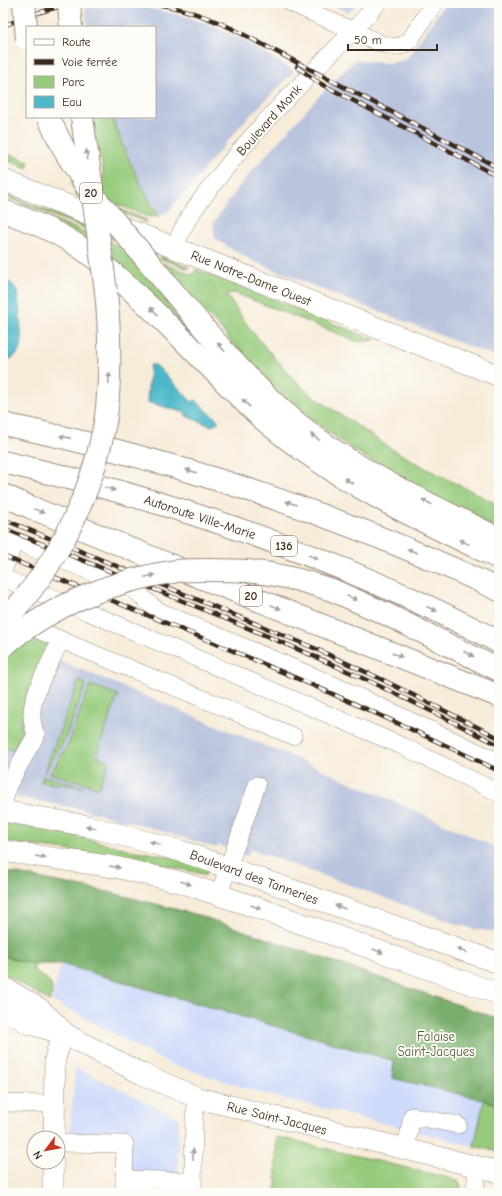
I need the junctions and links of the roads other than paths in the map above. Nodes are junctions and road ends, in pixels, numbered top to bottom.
1 (24, 3) edge
2 (69, 3) edge
3 (291, 3) edge
4 (378, 3) edge
5 (434, 3) edge
6 (71, 26) edge
7 (26, 27) edge
8 (354, 31) junction
9 (48, 118) edge
10 (82, 118) edge
11 (3, 180) edge
12 (3, 211) edge
13 (174, 248) junction
14 (499, 376) edge
15 (3, 424) edge
16 (3, 462) edge
17 (3, 495) edge
18 (9, 538) edge
19 (499, 539) edge
20 (499, 558) edge
21 (3, 571) edge
22 (3, 578) edge
23 (499, 590) edge
24 (3, 614) edge
25 (3, 623) edge
26 (61, 640) junction
27 (499, 642) edge
28 (3, 646) edge
29 (499, 670) edge
30 (499, 696) edge
31 (293, 736) dead end
32 (499, 762) edge
33 (257, 785) dead end
34 (499, 793) edge
35 (3, 811) edge
36 (3, 851) edge
37 (228, 867) junction
38 (219, 894) junction
39 (499, 963) edge
40 (3, 987) edge
41 (499, 994) edge
42 (3, 1009) edge
43 (66, 1034) junction
44 (198, 1098) junction
45 (3, 1103) edge
46 (54, 1104) junction
47 (458, 1126) dead end
48 (54, 1130) edge
49 (66, 1143) edge
50 (406, 1149) junction
51 (477, 1166) junction
52 (53, 1170) edge
53 (499, 1172) edge
54 (124, 1186) edge
55 (193, 1187) edge
56 (53, 1193) edge
57 (475, 1193) edge

1 - 7 highway, bridge
2 - 6 highway, bridge
3 - 8 street
4 - 8 street, Boulevard Monk
5 - 8 street
8 - 13 street, Boulevard Monk
19 -> 9 highway, 20, bridge
25 -> 10 highway, bridge
11 - 13 main road, Rue Notre-Dame Ouest
20 -> 12 highway
13 - 14 main road, Rue Notre-Dame Ouest
23 -> 15 highway
16 -> 27 highway, Autoroute Ville-Marie / 136
17 -> 30 highway, 20
18 - 21 street
18 - 32 street
22 - 34 street
24 - 26 street
26 - 31 street
26 - 35 street
28 -> 29 highway, bridge
33 - 37 street
37 -> 35 main road, Boulevard des Tanneries
36 -> 38 main road
37 - 38 street
39 -> 37 main road, Boulevard des Tanneries
38 -> 41 main road
40 - 43 main road, Rue Saint-Jacques
42 - 43 main road, Rue Saint-Jacques
43 - 44 main road, Rue Saint-Jacques
43 - 46 main road
44 - 50 main road, Rue Saint-Jacques
55 -> 44 street
45 - 46 street
46 - 48 main road
47 - 50 street
49 - 54 street
50 - 51 main road, Rue Saint-Jacques
51 - 53 main road, Rue Saint-Jacques
51 - 57 street
52 - 56 main road
54 - 55 street

